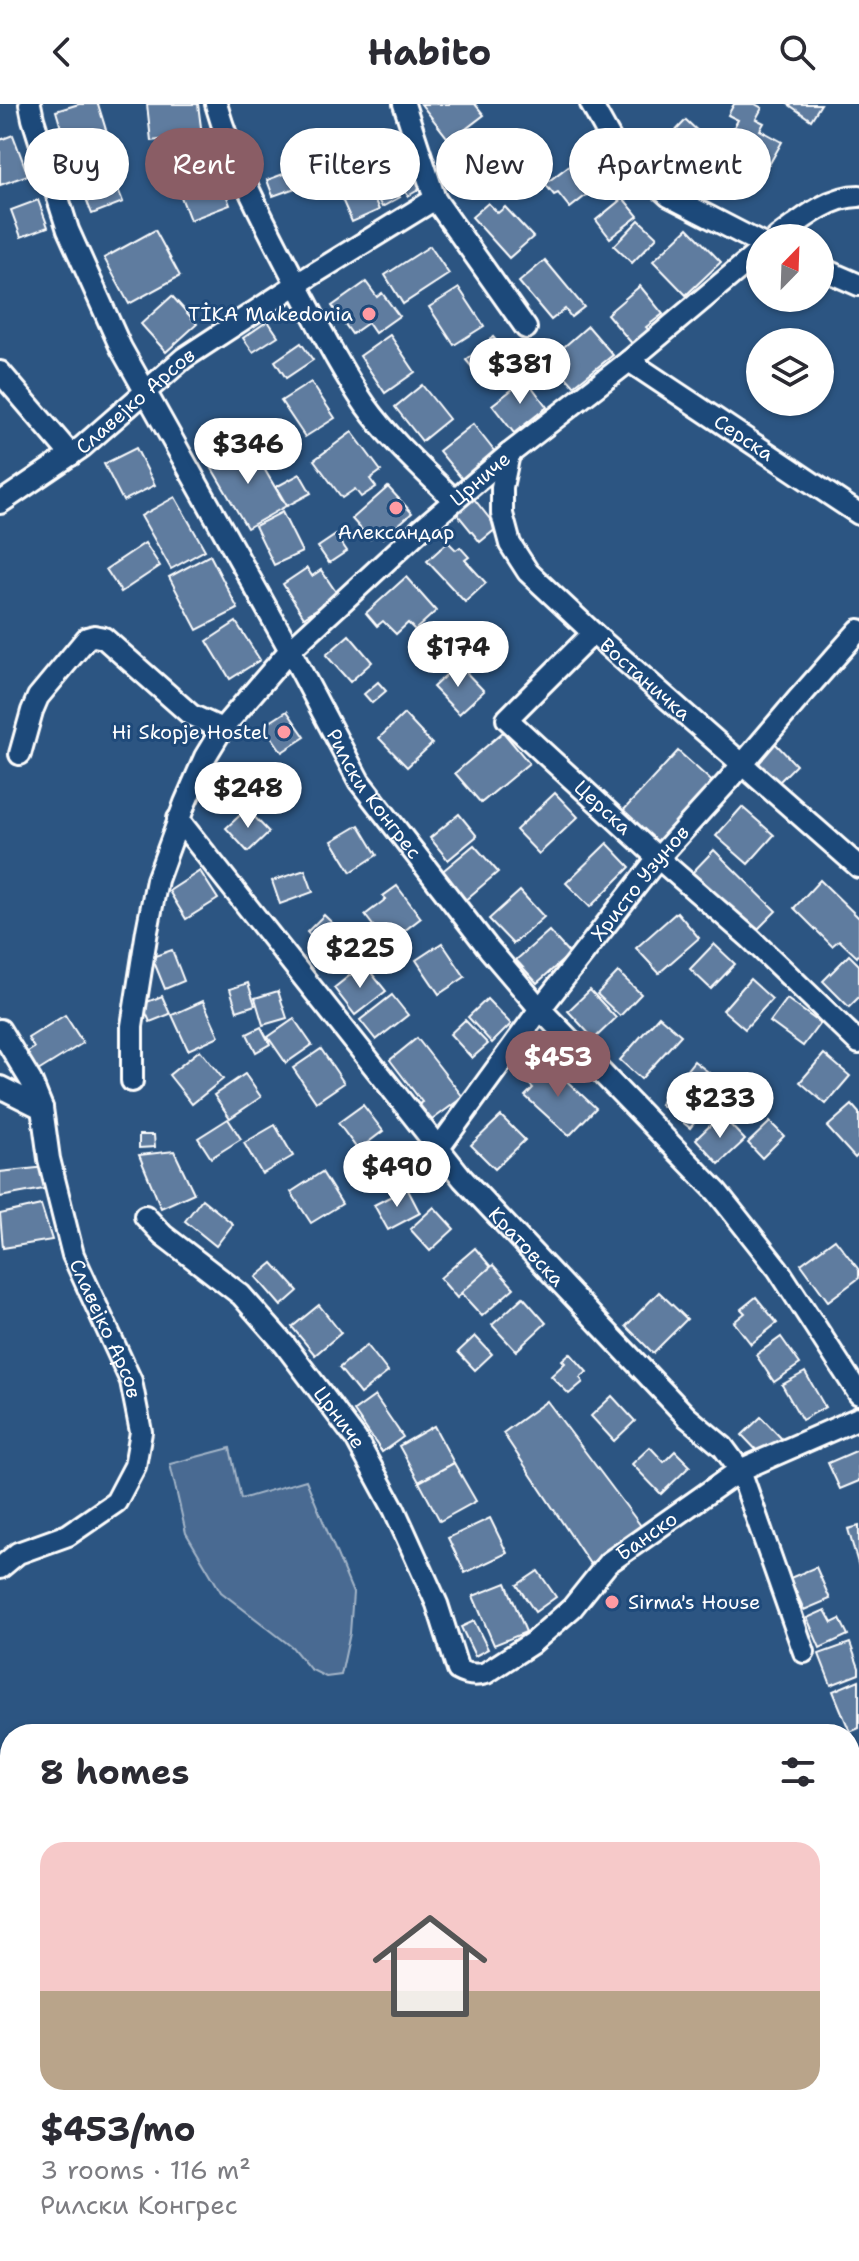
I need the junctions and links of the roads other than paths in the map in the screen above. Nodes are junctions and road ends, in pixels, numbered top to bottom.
1 (30, 104) edge
2 (216, 104) edge
3 (404, 104) edge
4 (591, 104) edge
5 (859, 196) edge
6 (435, 199) junction
7 (798, 224) edge
8 (746, 236) edge
9 (746, 263) edge
10 (834, 274) edge
11 (297, 284) junction
12 (859, 285) edge
13 (526, 328) dead end
14 (629, 361) junction
15 (0, 372) edge
16 (146, 392) junction
17 (509, 454) junction
18 (71, 455) junction
19 (454, 500) junction
20 (0, 503) edge
21 (859, 514) edge
22 (859, 630) edge
23 (593, 633) junction
24 (290, 650) junction
25 (222, 729) junction
26 (20, 754) dead end
27 (742, 763) junction
28 (178, 819) junction
29 (658, 858) junction
30 (859, 867) edge
31 (540, 1009) junction
32 (0, 1030) edge
33 (859, 1043) edge
34 (132, 1081) dead end
35 (0, 1087) edge
36 (42, 1108) junction
37 (438, 1149) junction
38 (145, 1216) dead end
39 (859, 1394) edge
40 (859, 1418) edge
41 (740, 1470) junction
42 (0, 1568) edge
43 (804, 1652) dead end
44 (458, 1670) joint

1 - 16 street, Рилски Конгрес
2 - 11 street
3 - 6 street
4 - 8 street
5 - 7 street
6 - 11 street, Славејко Арсов
6 - 13 street
9 - 14 street, Црниче
10 - 12 street
11 - 16 street, Славејко Арсов
11 - 19 street
14 - 17 street, Црниче
14 - 21 street, Серска
15 - 18 street
16 - 18 street, Славејко Арсов
16 - 24 street, Рилски Конгрес
17 - 19 street, Црниче
17 - 23 street, Востаничка
18 - 20 street, Славејко Арсов
19 - 24 street, Црниче
22 - 27 street, Христо Узунов
23 - 27 street, Востаничка
23 - 29 street, Церска
24 - 25 street, Црниче
24 - 31 street, Рилски Конгрес
25 - 26 street
25 - 28 street, Црниче
27 - 29 street, Христо Узунов
27 - 30 street, Востаничка
28 - 34 street, Црниче
28 - 37 street, Кратовска
29 - 31 street, Христо Узунов
29 - 33 street, Церска
31 - 37 street, Христо Узунов
31 - 39 street, Рилски Конгрес
32 - 36 street, Славејко Арсов
35 - 36 street
36 - 42 street, Славејко Арсов
37 - 41 street, Кратовска
38 - 44 street, Црниче
40 - 41 street, Банско
41 - 43 street, Кратовска
41 - 44 street, Банско

